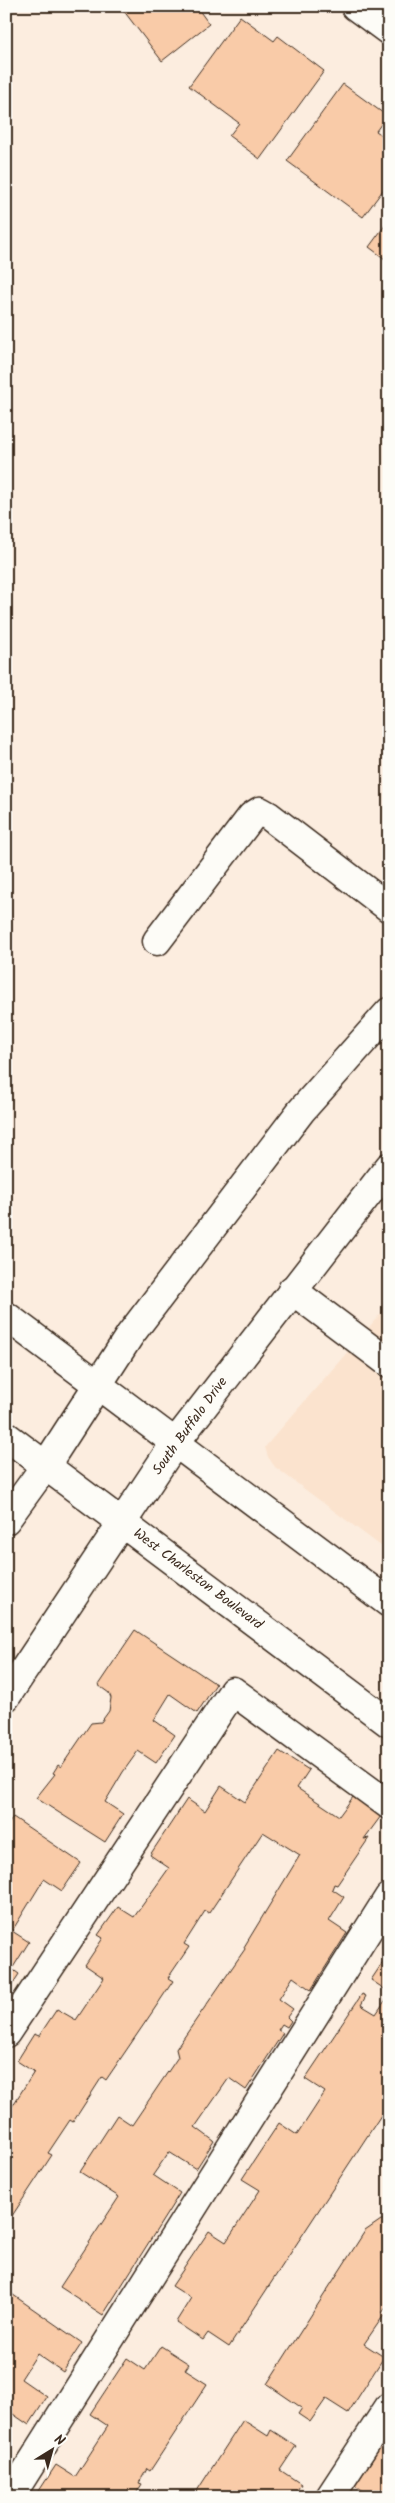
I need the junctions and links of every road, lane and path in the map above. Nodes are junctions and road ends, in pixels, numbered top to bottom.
1 (355, 6) edge
2 (389, 31) edge
3 (389, 908) edge
4 (157, 941) dead end
5 (389, 1012) edge
6 (386, 1177) edge
7 (292, 1290) junction
8 (6, 1316) edge
9 (389, 1363) edge
10 (97, 1385) junction
11 (6, 1436) edge
12 (175, 1443) junction
13 (46, 1464) junction
14 (6, 1520) edge
15 (122, 1522) junction
16 (389, 1603) edge
17 (6, 1697) edge
18 (389, 1723) edge
19 (389, 1805) edge
20 (389, 1897) edge
21 (6, 2033) edge
22 (389, 2407) edge
23 (10, 2497) edge
24 (330, 2497) edge

1 - 2 main road
3 - 4 main road
5 - 10 main road
6 - 7 main road, South Buffalo Drive
7 - 9 main road
7 - 12 main road, South Buffalo Drive
8 - 10 main road
10 - 12 main road
10 - 13 main road
11 - 13 main road, West Charleston Boulevard
12 - 15 main road, South Buffalo Drive
12 - 16 main road
13 - 14 main road
13 - 15 main road, West Charleston Boulevard
15 - 17 main road, South Buffalo Drive
15 - 18 main road, West Charleston Boulevard
19 - 21 main road
20 - 23 main road
22 - 24 main road

